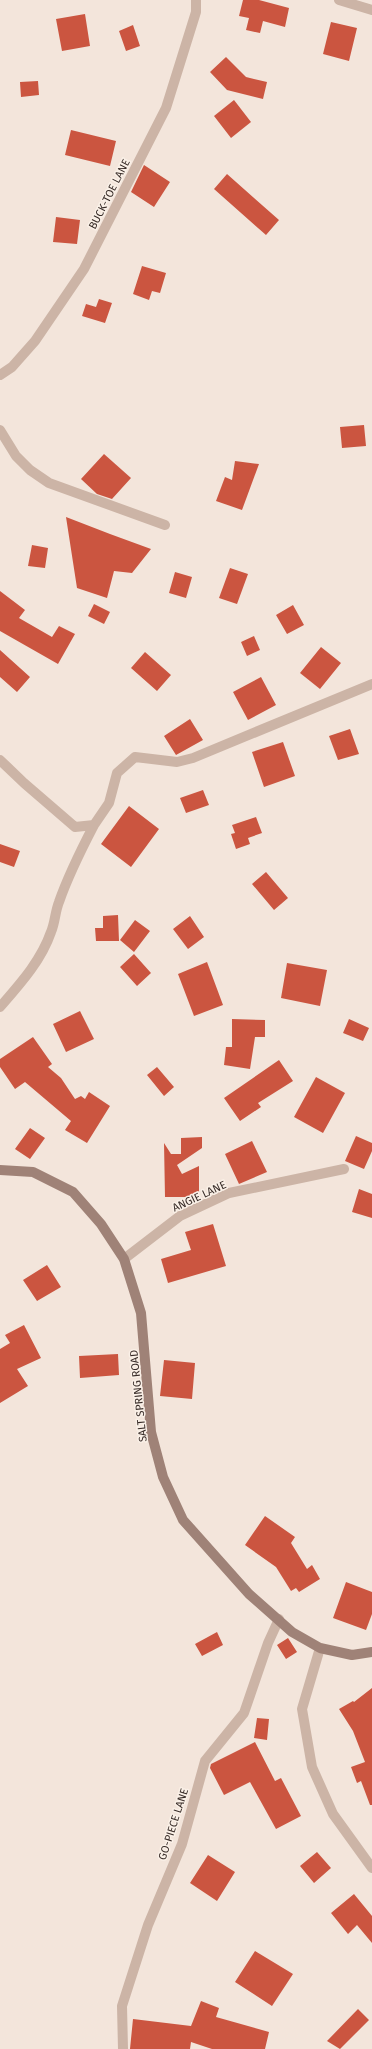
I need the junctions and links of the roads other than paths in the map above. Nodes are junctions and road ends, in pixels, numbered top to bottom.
1 (196, 0) edge
2 (339, 0) edge
3 (372, 10) edge
4 (0, 376) edge
5 (0, 430) edge
6 (164, 525) dead end
7 (372, 684) edge
8 (0, 760) edge
9 (94, 825) junction
10 (0, 1007) edge
11 (344, 1169) dead end
12 (0, 1170) edge
13 (124, 1259) junction
14 (279, 1619) junction
15 (320, 1648) junction
16 (372, 1652) edge
17 (372, 1868) edge
18 (123, 2049) edge

1 - 4 street, BUCK-TOE LANE
2 - 3 street
5 - 6 street
7 - 9 street
8 - 9 street
9 - 10 street
11 - 13 street, ANGIE LANE
12 - 13 street, SALT SPRING ROAD
13 - 14 street, SALT SPRING ROAD
14 - 15 street, SALT SPRING ROAD
14 - 18 street, GO-PIECE LANE
15 - 16 street, SALT SPRING ROAD
15 - 17 street

